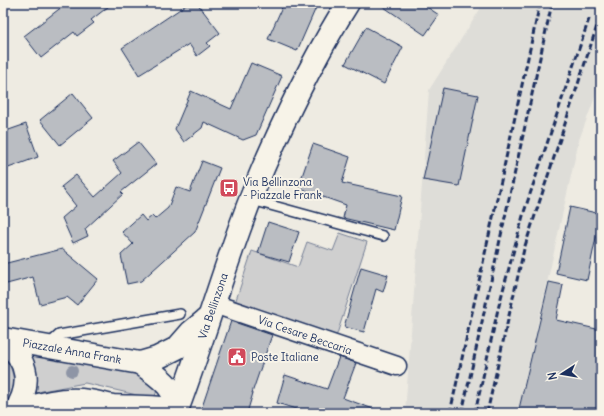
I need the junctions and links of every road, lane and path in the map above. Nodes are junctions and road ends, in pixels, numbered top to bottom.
1 (348, 3) edge
2 (252, 200) junction
3 (383, 236) dead end
4 (212, 311) junction
5 (180, 314) dead end
6 (3, 340) edge
7 (46, 346) junction
8 (140, 363) junction
9 (397, 366) dead end
10 (116, 409) edge
11 (180, 412) edge
12 (14, 413) edge

1 - 2 main road, Via Bellinzona
2 - 3 lane
2 - 4 main road, Via Bellinzona
4 - 8 main road, Piazzale Anna Frank
4 - 9 street, Via Cesare Beccaria
4 - 11 main road, Via Bellinzona
5 - 7 lane
6 - 7 main road, Piazzale Anna Frank
6 - 12 main road
7 - 8 main road, Piazzale Anna Frank
8 - 11 main road, Piazzale Anna Frank
10 - 11 main road
10 - 12 main road

